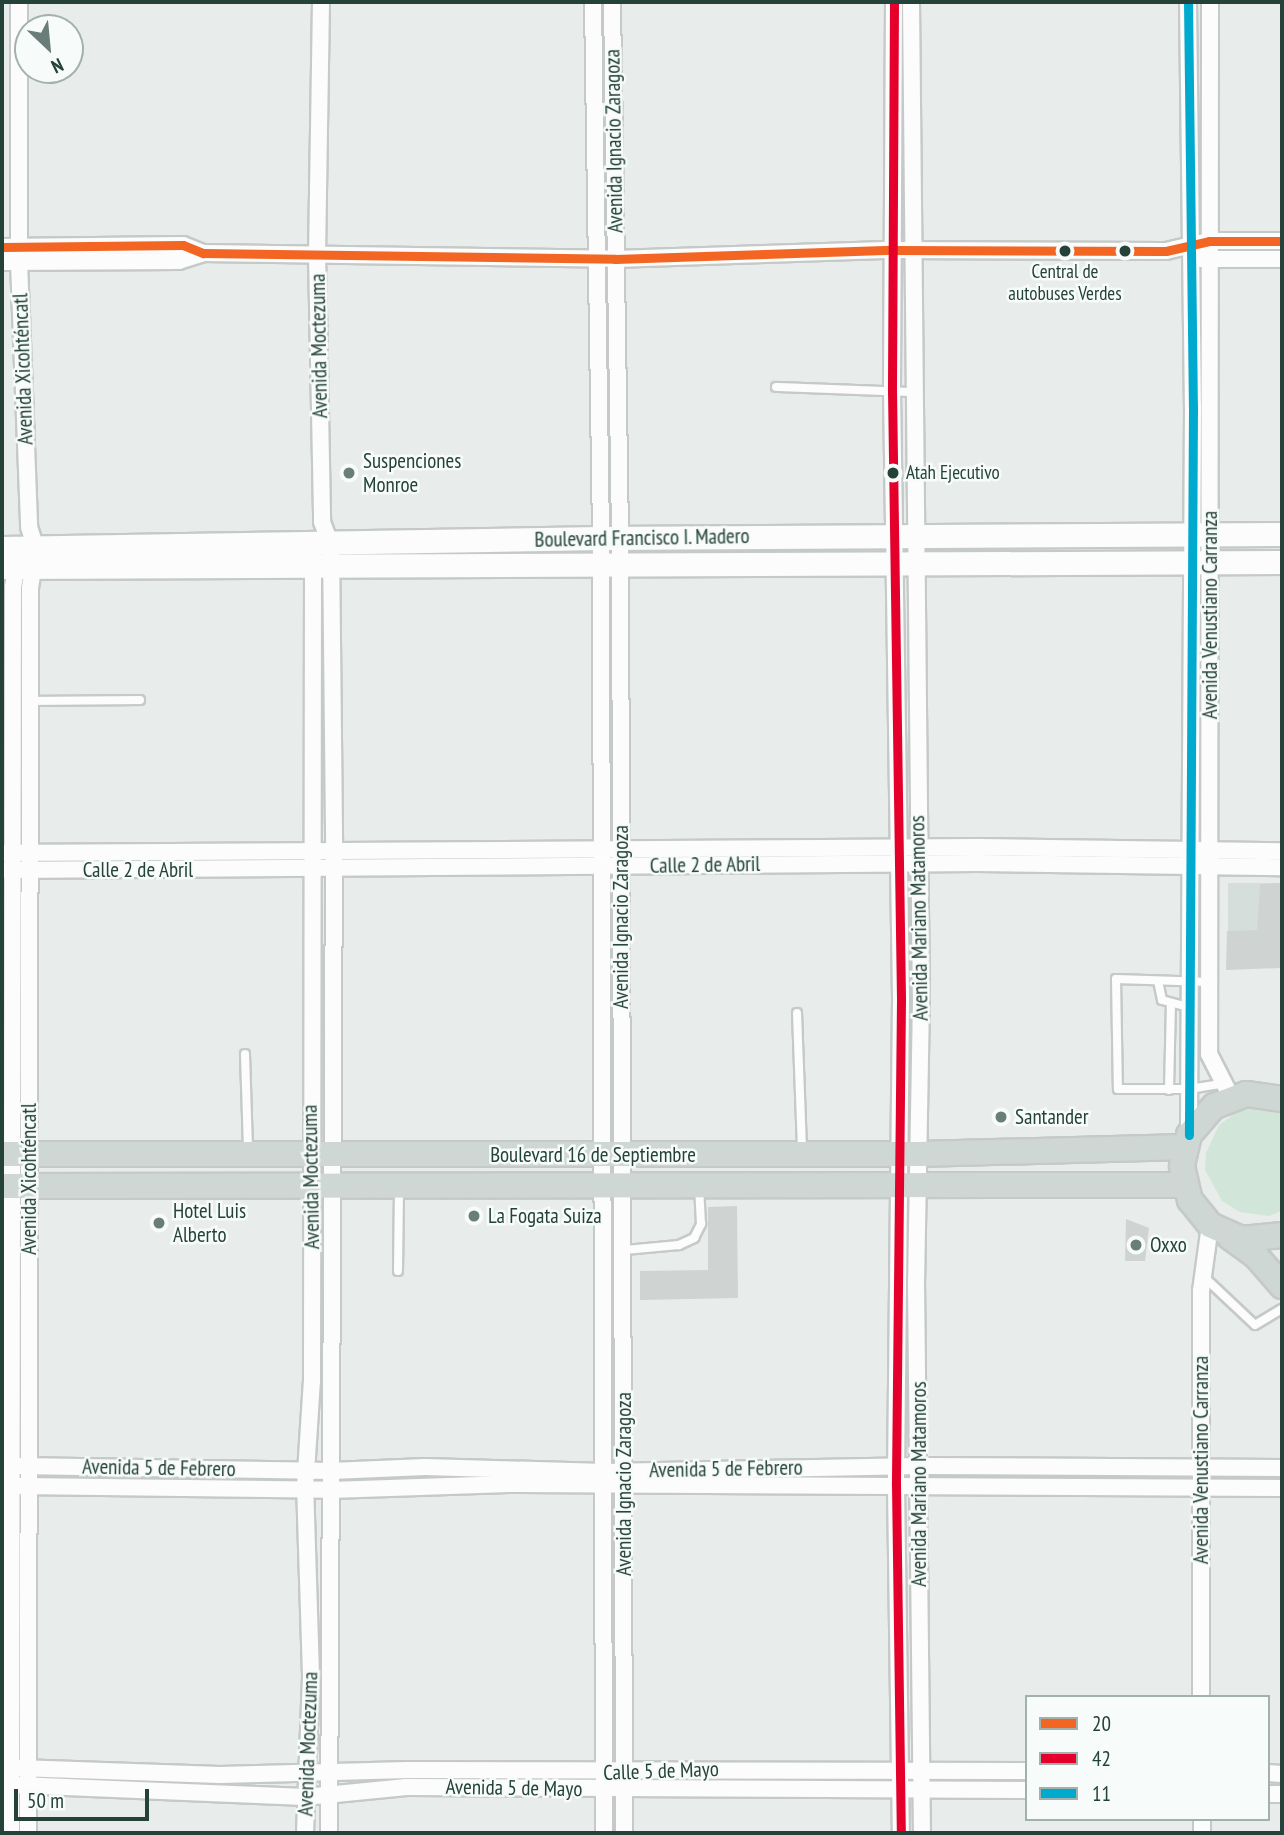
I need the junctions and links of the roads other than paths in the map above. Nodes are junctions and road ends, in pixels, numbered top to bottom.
1 (19, 2) edge
2 (321, 2) edge
3 (593, 2) edge
4 (612, 2) edge
5 (894, 2) edge
6 (911, 2) edge
7 (1188, 2) edge
8 (1210, 2) edge
9 (1211, 98) junction
10 (894, 99) junction
11 (912, 100) junction
12 (1191, 100) junction
13 (595, 105) junction
14 (613, 105) junction
15 (1210, 155) junction
16 (1190, 156) junction
17 (1209, 241) junction
18 (1282, 241) edge
19 (2, 247) edge
20 (914, 249) junction
21 (892, 250) junction
22 (1188, 251) junction
23 (19, 254) junction
24 (317, 254) junction
25 (598, 258) junction
26 (615, 259) junction
27 (1210, 259) junction
28 (1282, 259) edge
29 (2, 262) edge
30 (776, 387) dead end
31 (892, 391) junction
32 (912, 392) junction
33 (597, 401) junction
34 (616, 401) junction
35 (1210, 407) junction
36 (1193, 408) junction
37 (1282, 534) edge
38 (1201, 536) junction
39 (905, 537) junction
40 (611, 538) junction
41 (20, 553) edge
42 (321, 555) junction
43 (905, 561) junction
44 (1201, 561) junction
45 (609, 562) junction
46 (1282, 562) edge
47 (332, 665) junction
48 (312, 666) junction
49 (896, 666) junction
50 (917, 666) junction
51 (13, 669) junction
52 (30, 670) junction
53 (140, 700) dead end
54 (30, 701) junction
55 (1210, 716) junction
56 (1189, 718) junction
57 (620, 731) junction
58 (600, 733) junction
59 (897, 753) junction
60 (917, 754) junction
61 (13, 764) junction
62 (30, 764) junction
63 (313, 784) junction
64 (333, 785) junction
65 (898, 848) junction
66 (601, 849) junction
67 (423, 850) junction
68 (221, 851) junction
69 (311, 851) junction
70 (334, 851) junction
71 (1282, 851) edge
72 (30, 852) junction
73 (132, 852) junction
74 (7, 853) edge
75 (796, 856) junction
76 (917, 856) junction
77 (506, 857) junction
78 (621, 858) junction
79 (1210, 859) junction
80 (1190, 860) junction
81 (897, 865) junction
82 (601, 866) junction
83 (423, 867) junction
84 (1282, 867) edge
85 (310, 869) junction
86 (15, 870) edge
87 (132, 870) junction
88 (219, 870) junction
89 (334, 870) junction
90 (331, 925) junction
91 (313, 926) junction
92 (12, 964) junction
93 (30, 965) junction
94 (1158, 981) junction
95 (1189, 982) junction
96 (1209, 982) junction
97 (901, 1000) junction
98 (921, 1000) junction
99 (1171, 1005) junction
100 (1189, 1007) junction
101 (797, 1013) dead end
102 (245, 1054) dead end
103 (310, 1054) junction
104 (330, 1054) junction
105 (13, 1068) junction
106 (30, 1069) junction
107 (1282, 1079) edge
108 (1169, 1090) junction
109 (1189, 1090) junction
110 (1226, 1091) junction
111 (1272, 1096) edge
112 (1187, 1141) junction
113 (321, 1152) junction
114 (248, 1153) junction
115 (14, 1154) edge
116 (909, 1154) junction
117 (802, 1155) junction
118 (613, 1156) junction
119 (613, 1183) junction
120 (699, 1184) junction
121 (908, 1184) junction
122 (1184, 1185) junction
123 (14, 1186) edge
124 (322, 1187) junction
125 (399, 1188) junction
126 (1219, 1230) junction
127 (1282, 1235) edge
128 (625, 1250) junction
129 (398, 1271) dead end
130 (1203, 1276) junction
131 (896, 1281) junction
132 (916, 1281) junction
133 (1282, 1286) edge
134 (331, 1289) junction
135 (313, 1291) junction
136 (625, 1291) junction
137 (605, 1292) junction
138 (28, 1295) junction
139 (6, 1296) edge
140 (1282, 1309) edge
141 (604, 1374) junction
142 (624, 1375) junction
143 (330, 1380) junction
144 (312, 1381) junction
145 (9, 1391) junction
146 (27, 1392) junction
147 (5, 1466) edge
148 (130, 1466) junction
149 (920, 1466) junction
150 (1056, 1466) junction
151 (1201, 1466) junction
152 (27, 1467) junction
153 (425, 1467) junction
154 (898, 1467) junction
155 (217, 1468) junction
156 (1282, 1468) edge
157 (307, 1471) junction
158 (331, 1471) junction
159 (509, 1476) junction
160 (764, 1477) junction
161 (625, 1478) junction
162 (605, 1479) junction
163 (1056, 1484) junction
164 (1200, 1484) junction
165 (424, 1485) junction
166 (896, 1485) junction
167 (920, 1485) junction
168 (12, 1486) edge
169 (217, 1486) junction
170 (130, 1487) junction
171 (305, 1488) junction
172 (1282, 1488) edge
173 (330, 1490) junction
174 (309, 1579) junction
175 (332, 1580) junction
176 (27, 1582) junction
177 (10, 1584) junction
178 (920, 1622) junction
179 (898, 1623) junction
180 (29, 1672) junction
181 (11, 1673) junction
182 (330, 1674) junction
183 (311, 1675) junction
184 (1201, 1695) edge
185 (14, 1768) edge
186 (708, 1769) junction
187 (408, 1770) junction
188 (803, 1770) junction
189 (901, 1770) junction
190 (921, 1771) junction
191 (1002, 1771) junction
192 (1025, 1771) edge
193 (624, 1772) junction
194 (308, 1775) junction
195 (328, 1775) junction
196 (123, 1778) junction
197 (503, 1779) junction
198 (604, 1782) junction
199 (220, 1783) junction
200 (7, 1784) edge
201 (29, 1785) junction
202 (407, 1787) junction
203 (708, 1787) junction
204 (624, 1789) junction
205 (803, 1789) junction
206 (922, 1789) junction
207 (901, 1790) junction
208 (1002, 1790) junction
209 (1025, 1790) edge
210 (329, 1795) junction
211 (305, 1797) junction
212 (11, 1833) edge
213 (28, 1833) edge
214 (305, 1833) edge
215 (329, 1833) edge
216 (604, 1833) edge
217 (624, 1833) edge
218 (901, 1833) edge
219 (922, 1833) edge

1 - 23 street, Avenida Xicohténcatl
2 - 24 street, Avenida Moctezuma
3 - 13 street, Avenida Ignacio Zaragoza
4 - 14 street, Avenida Ignacio Zaragoza
5 - 10 street, Avenida Mariano Matamoros
6 - 11 street, Avenida Mariano Matamoros
7 - 12 street, Avenida Venustiano Carranza
8 - 9 street, Avenida Venustiano Carranza
9 - 12 street
9 - 15 street, Avenida Venustiano Carranza
10 - 11 street
10 - 21 street, Avenida Mariano Matamoros
11 - 20 street, Avenida Mariano Matamoros
12 - 16 street, Avenida Venustiano Carranza
13 - 14 street
13 - 25 street, Avenida Ignacio Zaragoza
14 - 26 street, Avenida Ignacio Zaragoza
15 - 16 street
15 - 17 street, Avenida Venustiano Carranza
16 - 22 street, Avenida Venustiano Carranza
17 - 18 street
17 - 22 street
17 - 27 street, Avenida Venustiano Carranza
19 - 23 street
20 - 21 street
20 - 22 street
20 - 32 street, Avenida Mariano Matamoros
21 - 26 street
21 - 31 street, Avenida Mariano Matamoros
22 - 27 street
22 - 36 street, Avenida Venustiano Carranza
23 - 24 street
23 - 29 street
23 - 41 street, Avenida Xicohténcatl
24 - 25 street
24 - 42 street, Avenida Moctezuma
25 - 26 street
25 - 33 street, Avenida Ignacio Zaragoza
26 - 34 street, Avenida Ignacio Zaragoza
27 - 28 street
27 - 35 street, Avenida Venustiano Carranza
30 - 31 lane
31 - 32 lane
31 - 39 street, Avenida Mariano Matamoros
32 - 39 street, Avenida Mariano Matamoros
33 - 34 street
33 - 40 street, Avenida Ignacio Zaragoza
34 - 40 street, Avenida Ignacio Zaragoza
35 - 36 street
35 - 38 street, Avenida Venustiano Carranza
36 - 38 street, Avenida Venustiano Carranza
37 - 38 main road, Boulevard Francisco I. Madero
38 - 39 main road, Boulevard Francisco I. Madero
38 - 44 street, Avenida Venustiano Carranza
39 - 40 main road, Boulevard Francisco I. Madero
39 - 43 street, Avenida Mariano Matamoros
40 - 42 main road, Boulevard Francisco I. Madero
40 - 45 street, Avenida Ignacio Zaragoza
41 - 42 main road, Boulevard Francisco I. Madero
41 - 51 street, Avenida Xicohténcatl
41 - 52 street, Avenida Xicohténcatl
42 - 45 main road, Boulevard Francisco I. Madero
42 - 47 street, Avenida Moctezuma
42 - 48 street, Avenida Moctezuma
43 - 44 main road, Boulevard Francisco I. Madero
43 - 45 main road, Boulevard Francisco I. Madero
43 - 49 street, Avenida Mariano Matamoros
43 - 50 street, Avenida Mariano Matamoros
44 - 46 main road, Boulevard Francisco I. Madero
44 - 55 street, Avenida Venustiano Carranza
44 - 56 street, Avenida Venustiano Carranza
45 - 57 street, Avenida Ignacio Zaragoza
45 - 58 street, Avenida Ignacio Zaragoza
47 - 48 street
47 - 64 street, Avenida Moctezuma
48 - 63 street, Avenida Moctezuma
49 - 50 street
49 - 59 street, Avenida Mariano Matamoros
50 - 60 street, Avenida Mariano Matamoros
51 - 52 street
51 - 61 street, Avenida Xicohténcatl
52 - 54 street, Avenida Xicohténcatl
53 - 54 lane
54 - 62 street, Avenida Xicohténcatl
55 - 56 street
55 - 79 street, Avenida Venustiano Carranza
56 - 80 street, Avenida Venustiano Carranza
57 - 58 street
57 - 78 street, Avenida Ignacio Zaragoza
58 - 66 street, Avenida Ignacio Zaragoza
59 - 60 street
59 - 65 street, Avenida Mariano Matamoros
60 - 76 street, Avenida Mariano Matamoros
61 - 62 street
61 - 74 street, Avenida Xicohténcatl
62 - 72 street, Avenida Xicohténcatl
63 - 64 street
63 - 69 street, Avenida Moctezuma
64 - 70 street, Avenida Moctezuma
65 - 75 street, Calle 2 de Abril
65 - 76 street, Calle 2 de Abril
65 - 81 street, Avenida Mariano Matamoros
66 - 77 street, Calle 2 de Abril
66 - 78 street, Calle 2 de Abril
66 - 82 street, Avenida Ignacio Zaragoza
67 - 70 street, Calle 2 de Abril
67 - 77 street, Calle 2 de Abril
67 - 83 street
68 - 69 street, Calle 2 de Abril
68 - 73 street, Calle 2 de Abril
68 - 88 street
69 - 70 street, Calle 2 de Abril
69 - 85 street, Avenida Moctezuma
70 - 89 street, Avenida Moctezuma
71 - 79 street, Calle 2 de Abril
72 - 73 street, Calle 2 de Abril
72 - 74 street, Calle 2 de Abril
72 - 86 street, Avenida Xicohténcatl
73 - 87 street
74 - 86 street, Avenida Xicohténcatl
75 - 78 street, Calle 2 de Abril
75 - 81 street, Calle 2 de Abril
76 - 80 street, Calle 2 de Abril
76 - 81 street, Calle 2 de Abril
76 - 98 street, Avenida Mariano Matamoros
77 - 82 street, Calle 2 de Abril
77 - 83 street, Calle 2 de Abril
78 - 82 street, Calle 2 de Abril
78 - 118 street, Avenida Ignacio Zaragoza
79 - 80 street, Calle 2 de Abril
79 - 84 street, Calle 2 de Abril
79 - 96 street, Avenida Venustiano Carranza
80 - 95 street, Avenida Venustiano Carranza
81 - 97 street, Avenida Mariano Matamoros
82 - 118 street, Avenida Ignacio Zaragoza
83 - 89 street, Calle 2 de Abril
85 - 88 street, Calle 2 de Abril
85 - 89 street, Calle 2 de Abril
85 - 91 street, Avenida Moctezuma
86 - 87 street, Calle 2 de Abril
86 - 92 street, Avenida Xicohténcatl
86 - 93 street, Avenida Xicohténcatl
87 - 88 street, Calle 2 de Abril
89 - 90 street, Avenida Moctezuma
90 - 91 street
90 - 104 street, Avenida Moctezuma
91 - 103 street, Avenida Moctezuma
92 - 93 street
92 - 105 street, Avenida Xicohténcatl
93 - 106 street, Avenida Xicohténcatl
94 - 95 lane
94 - 99 lane
94 - 108 lane
95 - 96 lane
95 - 100 street, Avenida Venustiano Carranza
96 - 110 street, Avenida Venustiano Carranza
97 - 98 street
97 - 116 street, Avenida Mariano Matamoros
98 - 116 street, Avenida Mariano Matamoros
99 - 100 lane
99 - 108 lane
100 - 109 street, Avenida Venustiano Carranza
101 - 117 lane
102 - 114 lane
103 - 104 street
103 - 113 street, Avenida Moctezuma
104 - 113 street, Avenida Moctezuma
105 - 106 street
105 - 115 street, Avenida Xicohténcatl
106 - 115 street, Avenida Xicohténcatl
107 - 111 main road
108 - 109 lane
109 - 110 lane
109 - 112 street, Avenida Venustiano Carranza
110 - 111 main road
110 - 112 main road
112 - 116 main road, Boulevard 16 de Septiembre
112 - 122 main road
113 - 114 main road, Boulevard 16 de Septiembre
113 - 118 main road, Boulevard 16 de Septiembre
113 - 124 street, Avenida Moctezuma
113 - 124 street, Avenida Moctezuma
114 - 115 main road, Boulevard 16 de Septiembre
115 - 123 street, Avenida Xicohténcatl
116 - 117 main road, Boulevard 16 de Septiembre
116 - 121 street, Avenida Mariano Matamoros
117 - 118 main road, Boulevard 16 de Septiembre
118 - 119 street, Avenida Ignacio Zaragoza
119 - 120 main road, Boulevard 16 de Septiembre
119 - 125 main road, Boulevard 16 de Septiembre
119 - 128 street, Avenida Ignacio Zaragoza
119 - 137 street, Avenida Ignacio Zaragoza
120 - 121 main road, Boulevard 16 de Septiembre
120 - 128 lane
121 - 122 main road, Boulevard 16 de Septiembre
121 - 131 street, Avenida Mariano Matamoros
121 - 132 street, Avenida Mariano Matamoros
122 - 126 main road
123 - 124 main road, Boulevard 16 de Septiembre
123 - 138 street, Avenida Xicohténcatl
123 - 139 street, Avenida Xicohténcatl
124 - 125 main road, Boulevard 16 de Septiembre
124 - 134 street, Avenida Moctezuma
124 - 135 street, Avenida Moctezuma
125 - 129 lane
126 - 127 main road
126 - 130 street, Avenida Venustiano Carranza
126 - 133 main road
128 - 136 street, Avenida Ignacio Zaragoza
130 - 140 lane
130 - 151 street, Avenida Venustiano Carranza
131 - 132 street
131 - 154 street, Avenida Mariano Matamoros
132 - 149 street, Avenida Mariano Matamoros
134 - 135 street
134 - 143 street, Avenida Moctezuma
135 - 144 street, Avenida Moctezuma
136 - 137 street
136 - 142 street, Avenida Ignacio Zaragoza
137 - 141 street, Avenida Ignacio Zaragoza
138 - 139 street
138 - 146 street, Avenida Xicohténcatl
139 - 145 street, Avenida Xicohténcatl
141 - 142 street
141 - 162 street, Avenida Ignacio Zaragoza
142 - 161 street, Avenida Ignacio Zaragoza
143 - 144 street
143 - 158 street, Avenida Moctezuma
144 - 157 street, Avenida Moctezuma
145 - 146 street
145 - 147 street, Avenida Xicohténcatl
146 - 152 street, Avenida Xicohténcatl
147 - 152 street, Avenida 5 de Febrero
147 - 168 street, Avenida Xicohténcatl
148 - 152 street, Avenida 5 de Febrero
148 - 155 street, Avenida 5 de Febrero
148 - 170 street
149 - 150 street, Avenida 5 de Febrero
149 - 154 street, Avenida 5 de Febrero
149 - 167 street, Avenida Mariano Matamoros
150 - 151 street, Avenida 5 de Febrero
150 - 163 street
151 - 156 street, Avenida 5 de Febrero
151 - 164 street, Avenida Venustiano Carranza
152 - 168 street, Avenida Xicohténcatl
153 - 158 street, Avenida 5 de Febrero
153 - 159 street, Avenida 5 de Febrero
153 - 165 street
154 - 160 street, Avenida 5 de Febrero
154 - 166 street, Avenida Mariano Matamoros
155 - 157 street, Avenida 5 de Febrero
155 - 169 street
157 - 158 street, Avenida 5 de Febrero
157 - 171 street, Avenida Moctezuma
158 - 173 street, Avenida Moctezuma
159 - 162 street, Avenida 5 de Febrero
159 - 165 street, Avenida 5 de Febrero
160 - 161 street, Avenida 5 de Febrero
160 - 166 street, Avenida 5 de Febrero
161 - 162 street, Avenida 5 de Febrero
161 - 193 street, Avenida Ignacio Zaragoza
162 - 198 street, Avenida Ignacio Zaragoza
163 - 164 street, Avenida 5 de Febrero
163 - 167 street, Avenida 5 de Febrero
164 - 172 street, Avenida 5 de Febrero
164 - 184 street, Avenida Venustiano Carranza
165 - 173 street, Avenida 5 de Febrero
166 - 167 street, Avenida 5 de Febrero
166 - 179 street, Avenida Mariano Matamoros
167 - 178 street, Avenida Mariano Matamoros
168 - 170 street, Avenida 5 de Febrero
168 - 176 street, Avenida Xicohténcatl
168 - 177 street, Avenida Xicohténcatl
169 - 170 street, Avenida 5 de Febrero
169 - 171 street, Avenida 5 de Febrero
171 - 173 street, Avenida 5 de Febrero
171 - 174 street, Avenida Moctezuma
173 - 175 street, Avenida Moctezuma
174 - 175 street
174 - 183 street, Avenida Moctezuma
175 - 182 street, Avenida Moctezuma
176 - 177 street
176 - 180 street, Avenida Xicohténcatl
177 - 181 street, Avenida Xicohténcatl
178 - 179 street
178 - 190 street, Avenida Mariano Matamoros
179 - 189 street, Avenida Mariano Matamoros
180 - 181 street
180 - 185 street, Avenida Xicohténcatl
181 - 185 street, Avenida Xicohténcatl
182 - 183 street
182 - 195 street, Avenida Moctezuma
183 - 194 street, Avenida Moctezuma
185 - 196 street, Calle 5 de Mayo
185 - 200 street, Avenida Xicohténcatl
185 - 201 street, Avenida Xicohténcatl
186 - 188 street, Calle 5 de Mayo
186 - 193 street, Calle 5 de Mayo
186 - 203 street
187 - 195 street, Calle 5 de Mayo
187 - 197 street, Calle 5 de Mayo
187 - 202 street
188 - 189 street, Calle 5 de Mayo
188 - 205 street
189 - 190 street, Calle 5 de Mayo
189 - 207 street, Avenida Mariano Matamoros
190 - 191 street, Calle 5 de Mayo
190 - 206 street, Avenida Mariano Matamoros
191 - 192 street, Calle 5 de Mayo
191 - 208 street
193 - 198 street, Calle 5 de Mayo
193 - 204 street, Avenida Ignacio Zaragoza
194 - 195 street, Calle 5 de Mayo
194 - 199 street, Calle 5 de Mayo
194 - 211 street, Avenida Moctezuma
195 - 210 street, Avenida Moctezuma
196 - 199 street, Calle 5 de Mayo
196 - 201 street
197 - 198 street, Calle 5 de Mayo
197 - 202 street, Avenida 5 de Mayo
198 - 204 street, Avenida 5 de Mayo
198 - 216 street, Avenida Ignacio Zaragoza
199 - 211 street, Avenida 5 de Mayo
200 - 201 street
200 - 212 street, Avenida Xicohténcatl
201 - 213 street, Avenida Xicohténcatl
202 - 210 street, Avenida 5 de Mayo
203 - 204 street, Avenida 5 de Mayo
203 - 205 street, Avenida 5 de Mayo
204 - 217 street, Avenida Ignacio Zaragoza
205 - 207 street, Avenida 5 de Mayo
206 - 207 street, Avenida 5 de Mayo
206 - 208 street, Avenida 5 de Mayo
206 - 219 street, Avenida Mariano Matamoros
207 - 218 street, Avenida Mariano Matamoros
208 - 209 street, Avenida 5 de Mayo
210 - 211 street, Avenida 5 de Mayo
210 - 215 street, Avenida Moctezuma
211 - 214 street, Avenida Moctezuma

